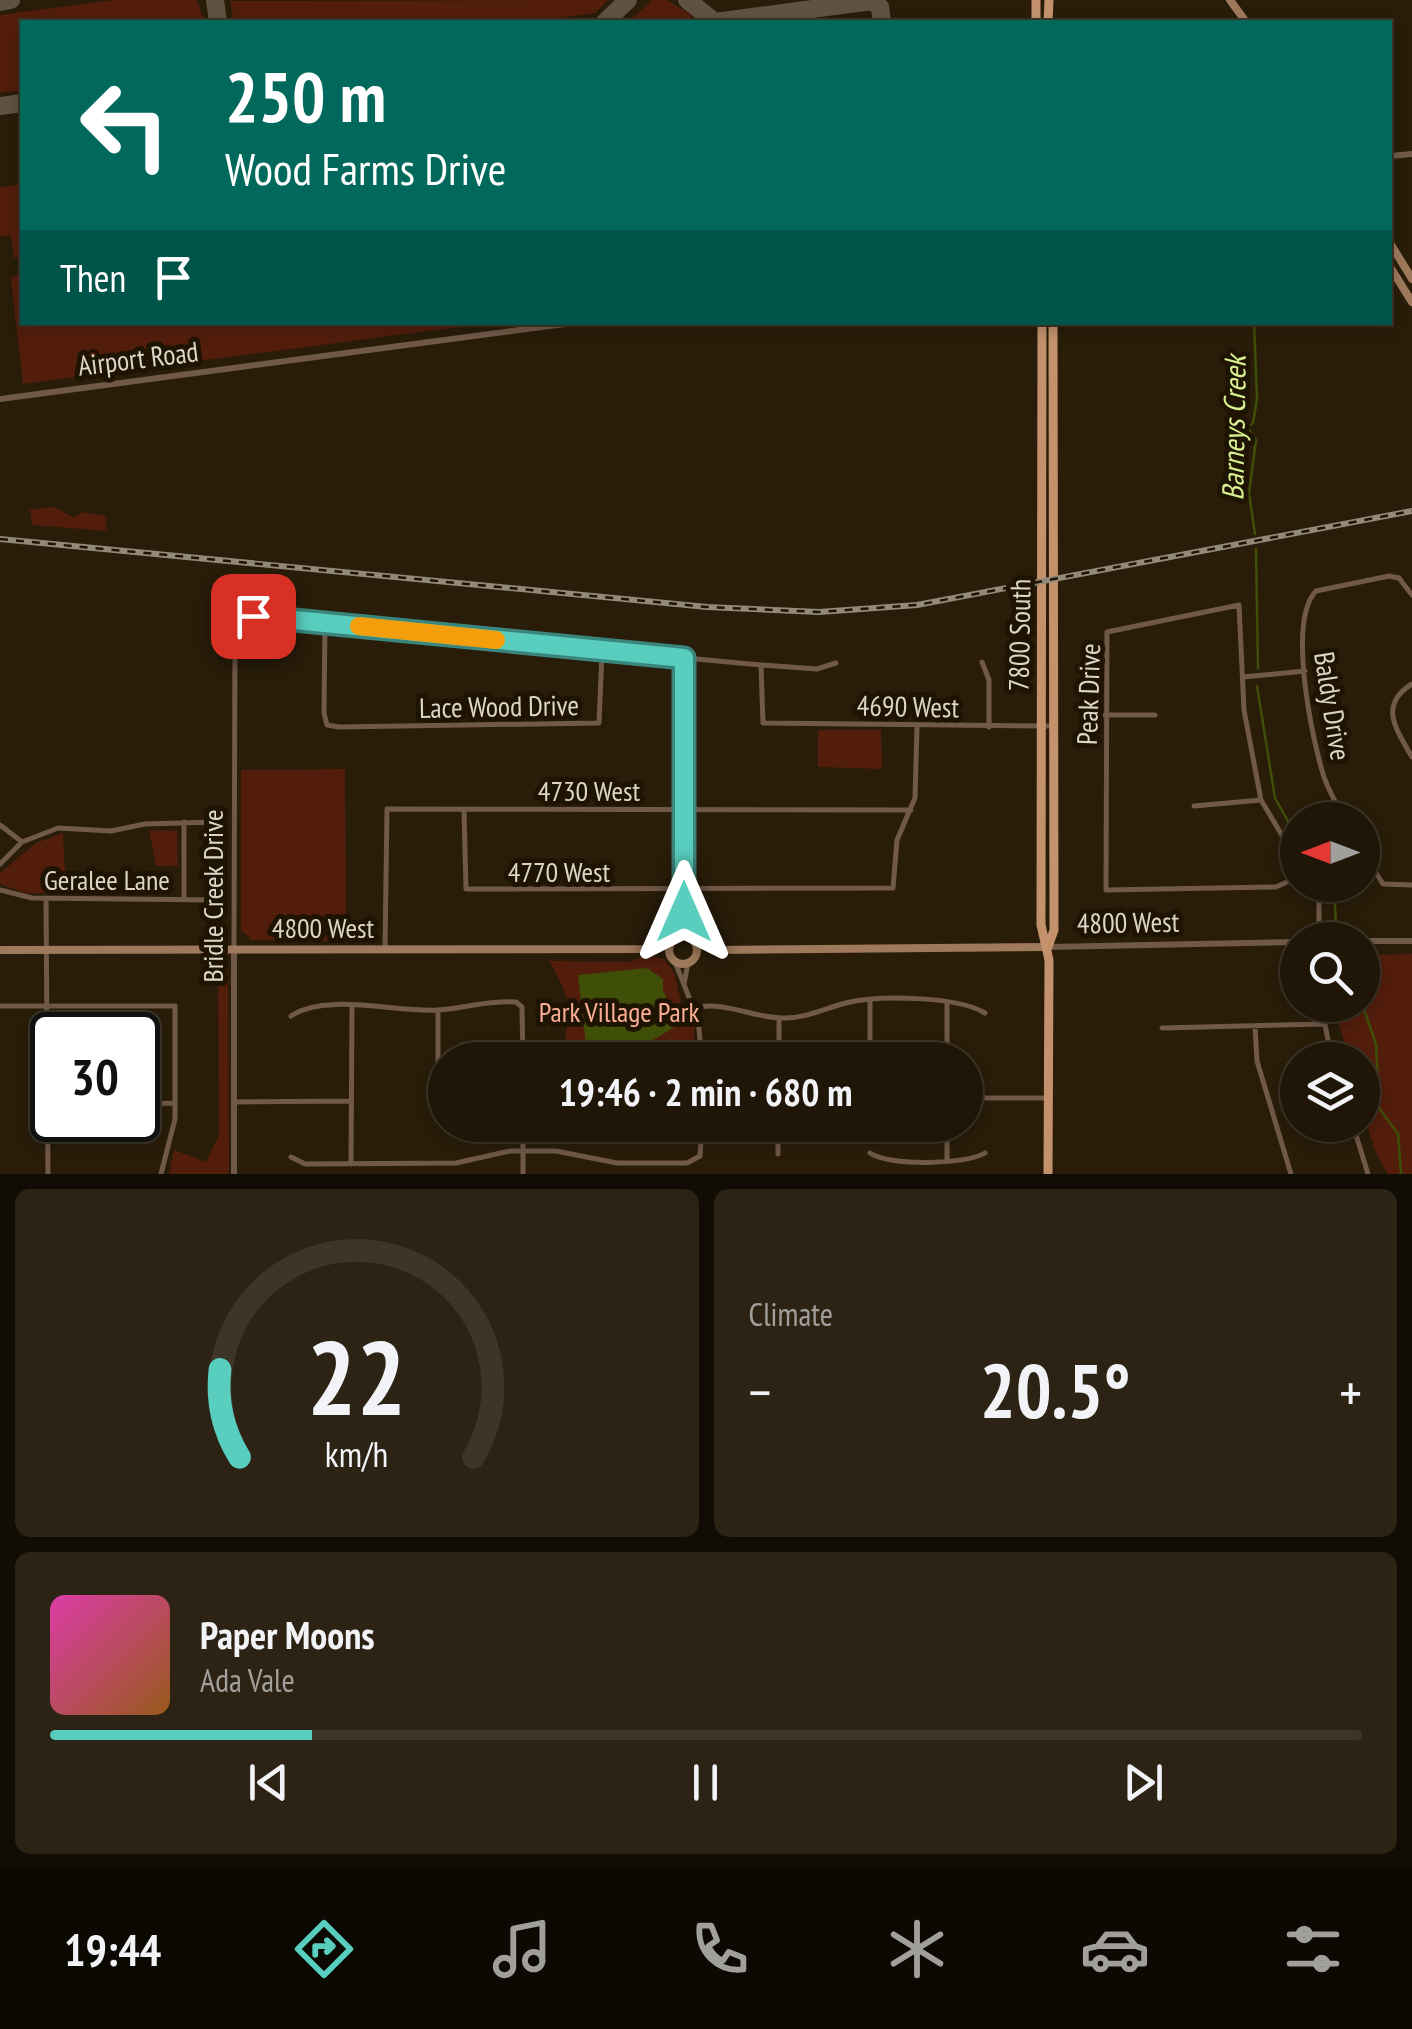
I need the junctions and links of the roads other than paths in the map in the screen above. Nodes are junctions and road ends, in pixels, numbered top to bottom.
1 (1392, 247) edge
2 (1392, 270) edge
3 (1412, 279) edge
4 (1412, 302) edge
5 (557, 325) edge
6 (1042, 325) edge
7 (1053, 325) edge
8 (0, 399) edge
9 (1412, 596) edge
10 (325, 623) junction
11 (602, 650) junction
12 (684, 658) junction
13 (982, 662) dead end
14 (836, 663) dead end
15 (761, 666) junction
16 (1305, 671) junction
17 (1243, 677) junction
18 (1412, 684) edge
19 (1106, 715) junction
20 (1155, 715) dead end
21 (989, 726) junction
22 (1040, 726) junction
23 (1052, 726) junction
24 (917, 727) junction
25 (1412, 757) edge
26 (1261, 800) junction
27 (1336, 802) edge
28 (1194, 806) dead end
29 (464, 810) junction
30 (683, 810) junction
31 (911, 810) junction
32 (184, 822) junction
33 (215, 822) dead end
34 (0, 825) edge
35 (1280, 832) edge
36 (22, 842) junction
37 (0, 864) edge
38 (1380, 878) edge
39 (1412, 884) edge
40 (1280, 885) edge
41 (0, 890) edge
42 (684, 890) junction
43 (46, 898) junction
44 (184, 900) junction
45 (214, 900) dead end
46 (684, 912) junction
47 (674, 940) junction
48 (1380, 941) edge
49 (1412, 941) edge
50 (694, 942) junction
51 (1280, 942) edge
52 (1048, 946) junction
53 (385, 949) junction
54 (646, 949) junction
55 (0, 950) edge
56 (47, 950) junction
57 (234, 950) junction
58 (720, 950) junction
59 (673, 960) junction
60 (691, 962) junction
61 (682, 986) junction
62 (870, 1000) junction
63 (947, 1003) junction
64 (352, 1005) junction
65 (0, 1006) edge
66 (47, 1007) junction
67 (693, 1008) junction
68 (438, 1010) junction
69 (985, 1014) dead end
70 (291, 1016) dead end
71 (778, 1018) junction
72 (1324, 1024) joint
73 (1255, 1027) junction
74 (1162, 1028) dead end
75 (438, 1042) edge
76 (522, 1042) edge
77 (701, 1042) edge
78 (778, 1042) edge
79 (870, 1042) edge
80 (947, 1042) edge
81 (1328, 1042) edge
82 (983, 1098) edge
83 (1048, 1098) junction
84 (351, 1101) junction
85 (234, 1102) junction
86 (160, 1104) edge
87 (175, 1104) junction
88 (523, 1142) edge
89 (702, 1142) edge
90 (778, 1142) edge
91 (946, 1142) edge
92 (1358, 1142) edge
93 (523, 1150) junction
94 (985, 1153) dead end
95 (778, 1154) dead end
96 (870, 1154) dead end
97 (292, 1156) dead end
98 (946, 1160) junction
99 (352, 1164) junction
100 (48, 1174) edge
101 (161, 1174) edge
102 (234, 1174) edge
103 (523, 1174) edge
104 (1048, 1174) edge
105 (1290, 1174) edge
106 (1368, 1174) edge

1 - 3 main road
2 - 4 main road
5 - 8 street, Airport Road
6 - 22 main road, 7800 South
7 - 23 main road, 7800 South
9 - 16 street, Baldy Drive
10 - 11 street
10 - 11 street, Lace Wood Drive
10 - 57 street, Bridle Creek Drive
11 - 12 street
12 - 15 street
12 - 30 street
13 - 21 street
14 - 15 street
15 - 24 street, 4690 West
16 - 17 street
16 - 27 street, Baldy Drive
17 - 19 street, Peak Drive
17 - 26 street
18 - 25 street
19 - 20 street
19 - 40 street, Peak Drive
21 - 22 street, 4690 West
21 - 24 street, 4690 West
22 - 23 street, 4690 West
22 - 52 main road, 7800 South
23 - 52 main road, 7800 South
24 - 31 street
26 - 28 street
26 - 35 street
29 - 30 street, 4730 West
29 - 42 street, 4770 West
29 - 53 street, 4730 West
30 - 31 street, 4730 West
30 - 42 street
31 - 42 street, 4770 West
32 - 33 street
32 - 36 street
32 - 44 street
34 - 36 street
36 - 37 street
38 - 39 street
41 - 43 street, Geralee Lane
42 - 46 street
43 - 44 street, Geralee Lane
43 - 56 street
44 - 45 street, Geralee Lane
46 - 47 street
46 - 50 street
47 - 50 main road, 4800 West
47 - 54 main road, 4800 West
47 - 59 main road
48 - 49 street
50 - 58 main road, 4800 West
50 - 60 main road
51 - 52 street, 4800 West
52 - 58 main road, 4800 West
52 - 83 main road, 7800 South
53 - 54 main road, 4800 West
53 - 57 main road, 4800 West
54 - 59 main road, 4800 West
55 - 56 main road, 4800 West
56 - 57 main road, 4800 West
56 - 66 street
57 - 85 street, Bridle Creek Drive
58 - 60 main road, 4800 West
59 - 60 main road, 4800 West
59 - 61 street
60 - 61 street
61 - 67 street
62 - 63 street
62 - 71 street
62 - 79 street
63 - 69 street
63 - 80 street
64 - 68 street
64 - 70 street
64 - 84 street
65 - 66 street
66 - 87 street
66 - 100 street
67 - 71 street
67 - 77 street
68 - 75 street
68 - 76 street
71 - 78 street
72 - 73 street
72 - 81 street
73 - 74 street
73 - 105 street
82 - 83 street
83 - 104 main road, 7800 South
84 - 85 street
84 - 99 street
85 - 102 street, Bridle Creek Drive
86 - 87 street
87 - 101 street
88 - 93 street
89 - 93 street
90 - 95 street
91 - 98 street
92 - 106 street
93 - 99 street
93 - 103 street
94 - 98 street
96 - 98 street
97 - 99 street

